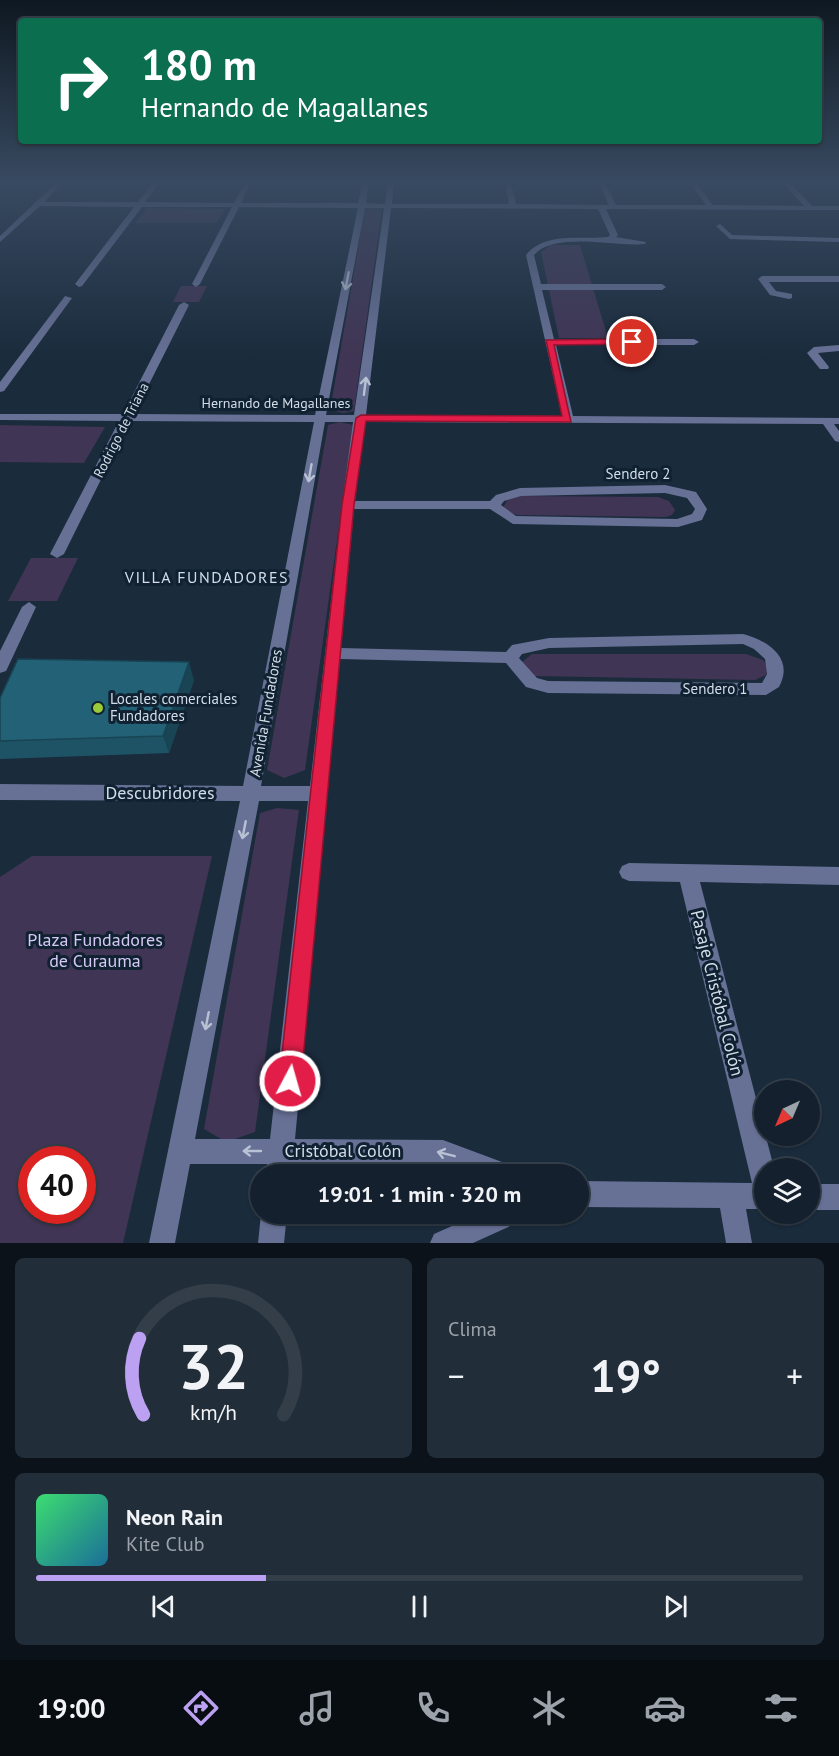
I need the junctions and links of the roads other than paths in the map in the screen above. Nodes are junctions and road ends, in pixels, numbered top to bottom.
1 (111, 241) edge
2 (218, 241) edge
3 (356, 241) edge
4 (384, 241) edge
5 (577, 241) edge
6 (631, 241) edge
7 (642, 242) dead end
8 (839, 279) edge
9 (79, 284) dead end
10 (196, 284) dead end
11 (536, 287) junction
12 (662, 287) dead end
13 (789, 296) dead end
14 (68, 298) dead end
15 (183, 305) dead end
16 (549, 342) junction
17 (694, 342) dead end
18 (839, 348) edge
19 (824, 367) dead end
20 (0, 389) edge
21 (0, 417) edge
22 (127, 417) junction
23 (320, 418) junction
24 (361, 418) junction
25 (568, 419) junction
26 (826, 421) junction
27 (839, 421) edge
28 (839, 439) edge
29 (348, 505) junction
30 (493, 505) junction
31 (57, 554) dead end
32 (29, 607) dead end
33 (334, 653) junction
34 (510, 658) junction
35 (0, 667) edge
36 (0, 792) edge
37 (251, 793) junction
38 (320, 794) junction
39 (629, 872) dead end
40 (688, 873) junction
41 (839, 876) edge
42 (181, 1151) junction
43 (759, 1158) edge
44 (281, 1163) edge
45 (475, 1164) edge
46 (589, 1194) edge
47 (730, 1194) junction
48 (754, 1195) edge
49 (820, 1197) edge
50 (839, 1197) edge
51 (273, 1224) edge
52 (486, 1224) edge
53 (162, 1243) edge
54 (271, 1243) edge
55 (443, 1243) edge
56 (739, 1243) edge

1 - 9 street
2 - 10 street
3 -> 23 street, Avenida Fundadores
24 -> 4 street
5 - 11 street
6 - 7 street
8 - 13 street
11 - 12 street
11 - 16 street
14 - 20 street
15 - 22 street, Rodrigo de Triana
16 - 17 street
16 - 25 street
18 - 19 street
21 - 22 street, Hernando de Magallanes
22 - 23 street, Hernando de Magallanes
22 - 31 street, Rodrigo de Triana
23 - 24 street, Hernando de Magallanes
23 -> 37 street, Avenida Fundadores
24 - 25 street, Hernando de Magallanes
24 - 29 street
25 - 26 street, Hernando de Magallanes
26 - 27 street, Hernando de Magallanes
26 - 28 street
29 - 30 street, Sendero 2
29 - 33 street
30 - 30 street, Sendero 2
32 - 35 street
33 - 34 street, Sendero 1
33 - 38 street
34 - 34 street, Sendero 1
36 - 37 street, Descubridores
37 - 38 street, Descubridores
37 -> 42 street, Avenida Fundadores
38 - 44 street
39 - 40 street
40 - 41 street
40 - 43 street, Pasaje Cristóbal Colón
44 -> 42 street, Cristóbal Colón
42 - 53 street, Avenida Fundadores
45 -> 44 street, Cristóbal Colón
46 - 47 street
47 - 48 street
47 - 56 street
49 - 50 street
51 - 54 street
52 - 55 street

